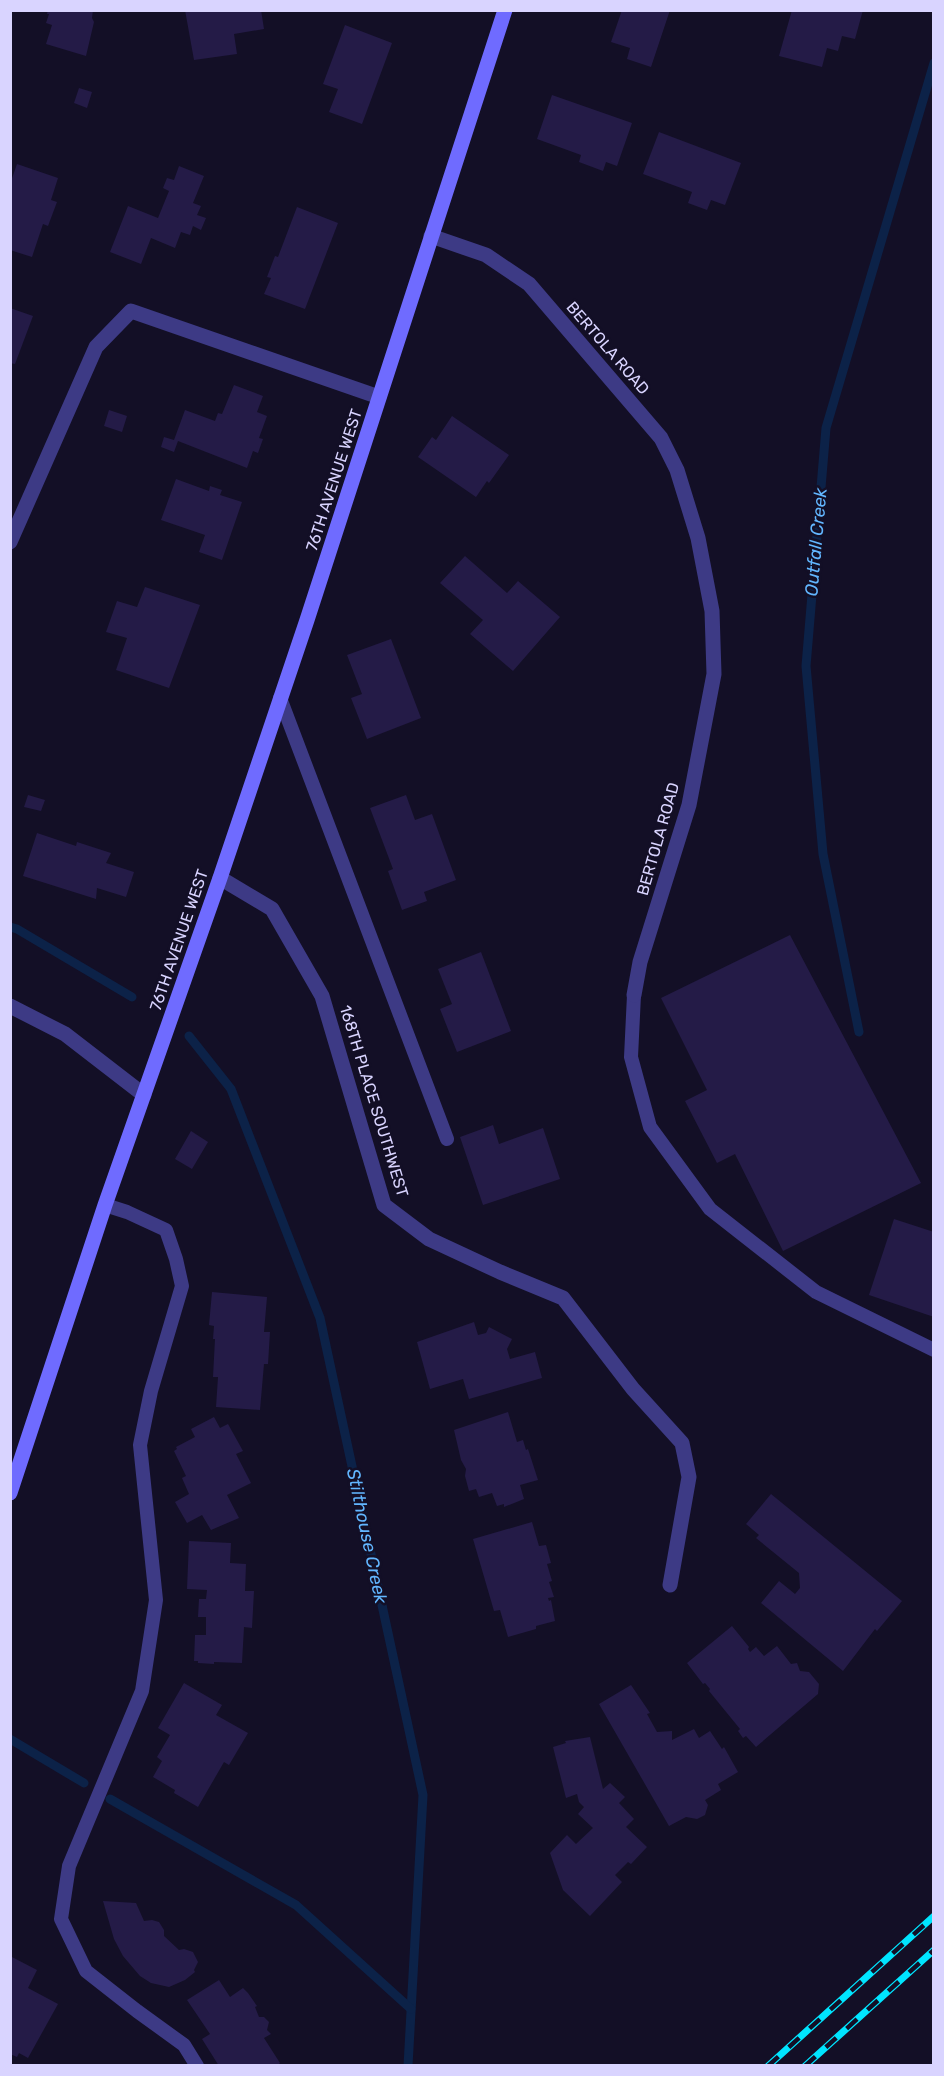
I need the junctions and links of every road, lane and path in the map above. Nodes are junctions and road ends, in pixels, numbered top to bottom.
1 (505, 10) edge
2 (431, 236) junction
3 (379, 397) junction
4 (10, 542) edge
5 (280, 698) junction
6 (220, 878) junction
7 (634, 995) joint
8 (10, 1005) edge
9 (144, 1095) junction
10 (447, 1139) dead end
11 (105, 1205) junction
12 (933, 1350) edge
13 (10, 1493) edge
14 (670, 1585) dead end
15 (197, 2066) edge

1 - 2 street, 76TH AVENUE WEST
2 - 3 street, 76TH AVENUE WEST
2 - 7 street, BERTOLA ROAD
3 - 4 street, 76TH AVENUE WEST
3 - 5 street, 76TH AVENUE WEST
5 - 6 street, 76TH AVENUE WEST
5 - 10 lane
6 - 9 street, 76TH AVENUE WEST
6 - 14 street, 168TH PLACE SOUTHWEST
7 - 12 lane, BERTOLA ROAD
8 - 9 street
9 - 11 street, 76TH AVENUE WEST
11 - 13 street, 76TH AVENUE WEST
11 - 15 lane

